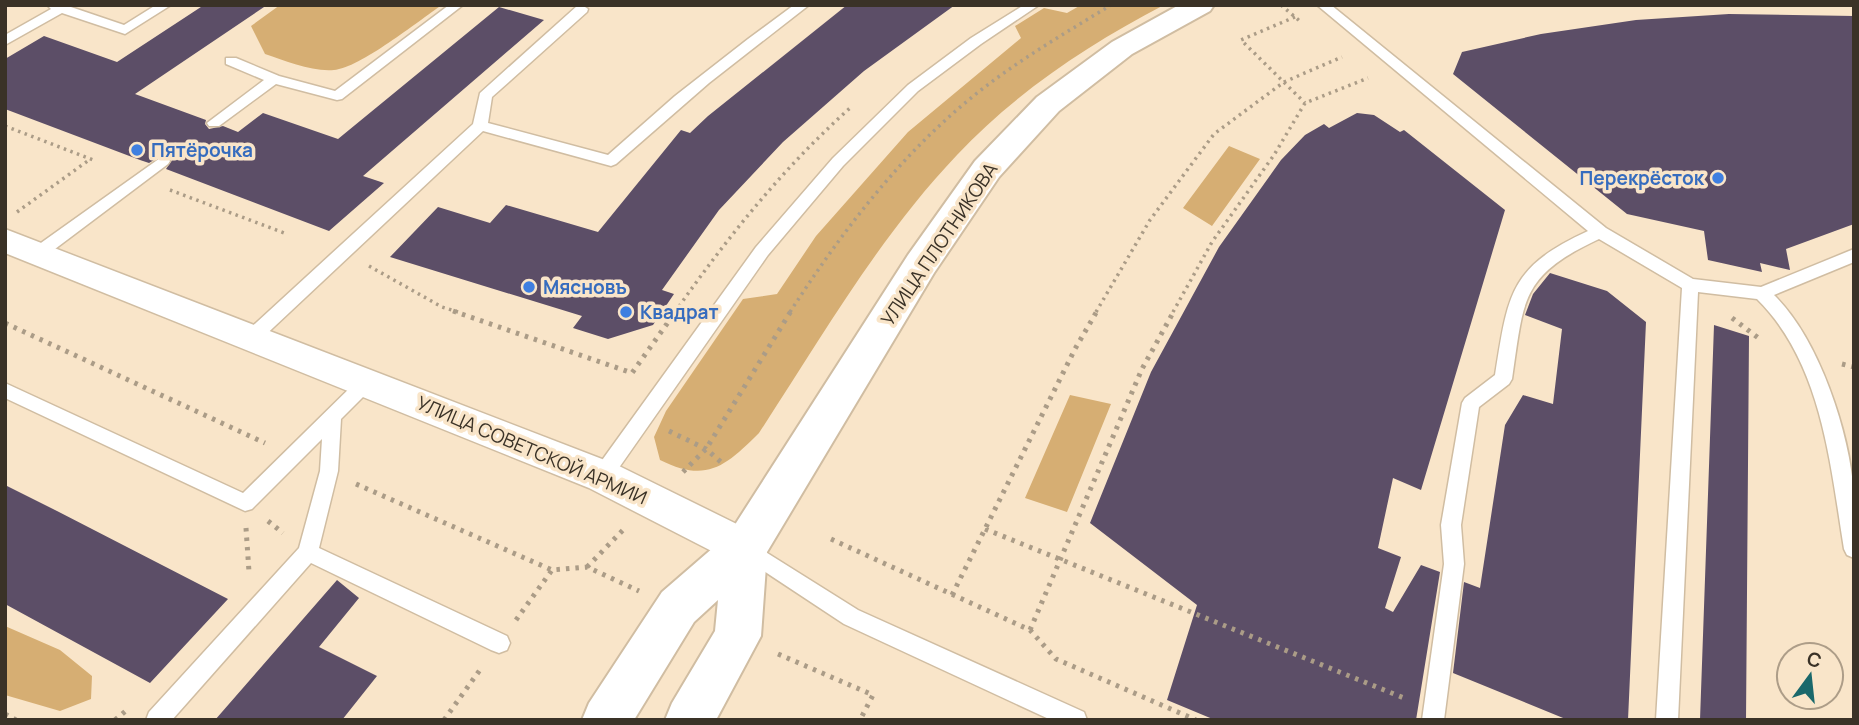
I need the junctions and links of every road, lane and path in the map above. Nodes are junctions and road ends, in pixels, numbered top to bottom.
1 (164, 5) edge
2 (457, 5) edge
3 (571, 5) edge
4 (803, 5) edge
5 (1033, 5) edge
6 (1111, 5) edge
7 (1200, 5) edge
8 (1322, 5) edge
9 (57, 7) edge
10 (1295, 17) dead end
11 (5, 41) edge
12 (1342, 57) dead end
13 (230, 61) dead end
14 (1368, 78) dead end
15 (274, 79) junction
16 (1284, 82) junction
17 (1305, 103) junction
18 (851, 107) dead end
19 (214, 123) dead end
20 (5, 126) edge
21 (480, 126) junction
22 (90, 159) junction
23 (163, 161) dead end
24 (96, 162) dead end
25 (141, 178) junction
26 (11, 226) edge
27 (1600, 232) junction
28 (287, 234) dead end
29 (341, 253) junction
30 (37, 254) junction
31 (1854, 255) edge
32 (1690, 285) junction
33 (1762, 293) junction
34 (252, 338) junction
35 (367, 382) junction
36 (5, 390) edge
37 (332, 417) junction
38 (683, 472) dead end
39 (602, 476) junction
40 (245, 503) junction
41 (632, 522) dead end
42 (985, 529) junction
43 (831, 538) dead end
44 (745, 548) junction
45 (1854, 549) edge
46 (308, 552) junction
47 (1060, 558) junction
48 (587, 567) dead end
49 (952, 595) junction
50 (1030, 630) junction
51 (499, 643) dead end
52 (778, 654) dead end
53 (5, 714) edge
54 (1434, 715) edge
55 (16, 720) edge
56 (157, 720) edge
57 (606, 720) edge
58 (689, 720) edge
59 (860, 720) edge
60 (1076, 720) edge
61 (1196, 720) edge
62 (1667, 720) edge

1 - 9 lane
2 - 15 lane
3 - 21 lane
4 - 21 lane
5 - 39 lane
6 - 38 path
7 - 44 main road, УЛИЦА ПЛОТНИКОВА
8 - 27 lane
9 - 11 lane
10 - 16 path
12 - 16 path
13 - 15 lane
14 - 17 path
15 - 19 lane
16 - 17 path
16 - 42 path
17 - 47 path
18 - 29 path
20 - 22 path
21 - 29 lane
22 - 24 path
22 - 26 path
23 - 25 lane
25 - 28 path
25 - 30 lane
26 - 30 street, УЛИЦА СОВЕТСКОЙ АРМИИ
27 - 32 lane
27 - 54 lane
29 - 34 lane
30 - 34 street, УЛИЦА СОВЕТСКОЙ АРМИИ
31 - 33 lane
32 - 33 lane
32 - 62 lane
33 - 45 lane
34 - 35 street, УЛИЦА СОВЕТСКОЙ АРМИИ
35 - 37 lane
35 - 39 street, УЛИЦА СОВЕТСКОЙ АРМИИ
36 - 40 lane
37 - 40 lane
37 - 46 lane
39 - 44 street, УЛИЦА СОВЕТСКОЙ АРМИИ
40 - 46 path
41 - 48 path
42 - 47 path
42 - 49 path
43 - 49 path
44 - 57 main road
44 - 58 main road
44 - 60 lane, УЛИЦА СОВЕТСКОЙ АРМИИ
46 - 51 lane
46 - 56 lane
47 - 50 path
47 - 54 path
49 - 50 path
50 - 61 path
52 - 59 path
53 - 55 path

